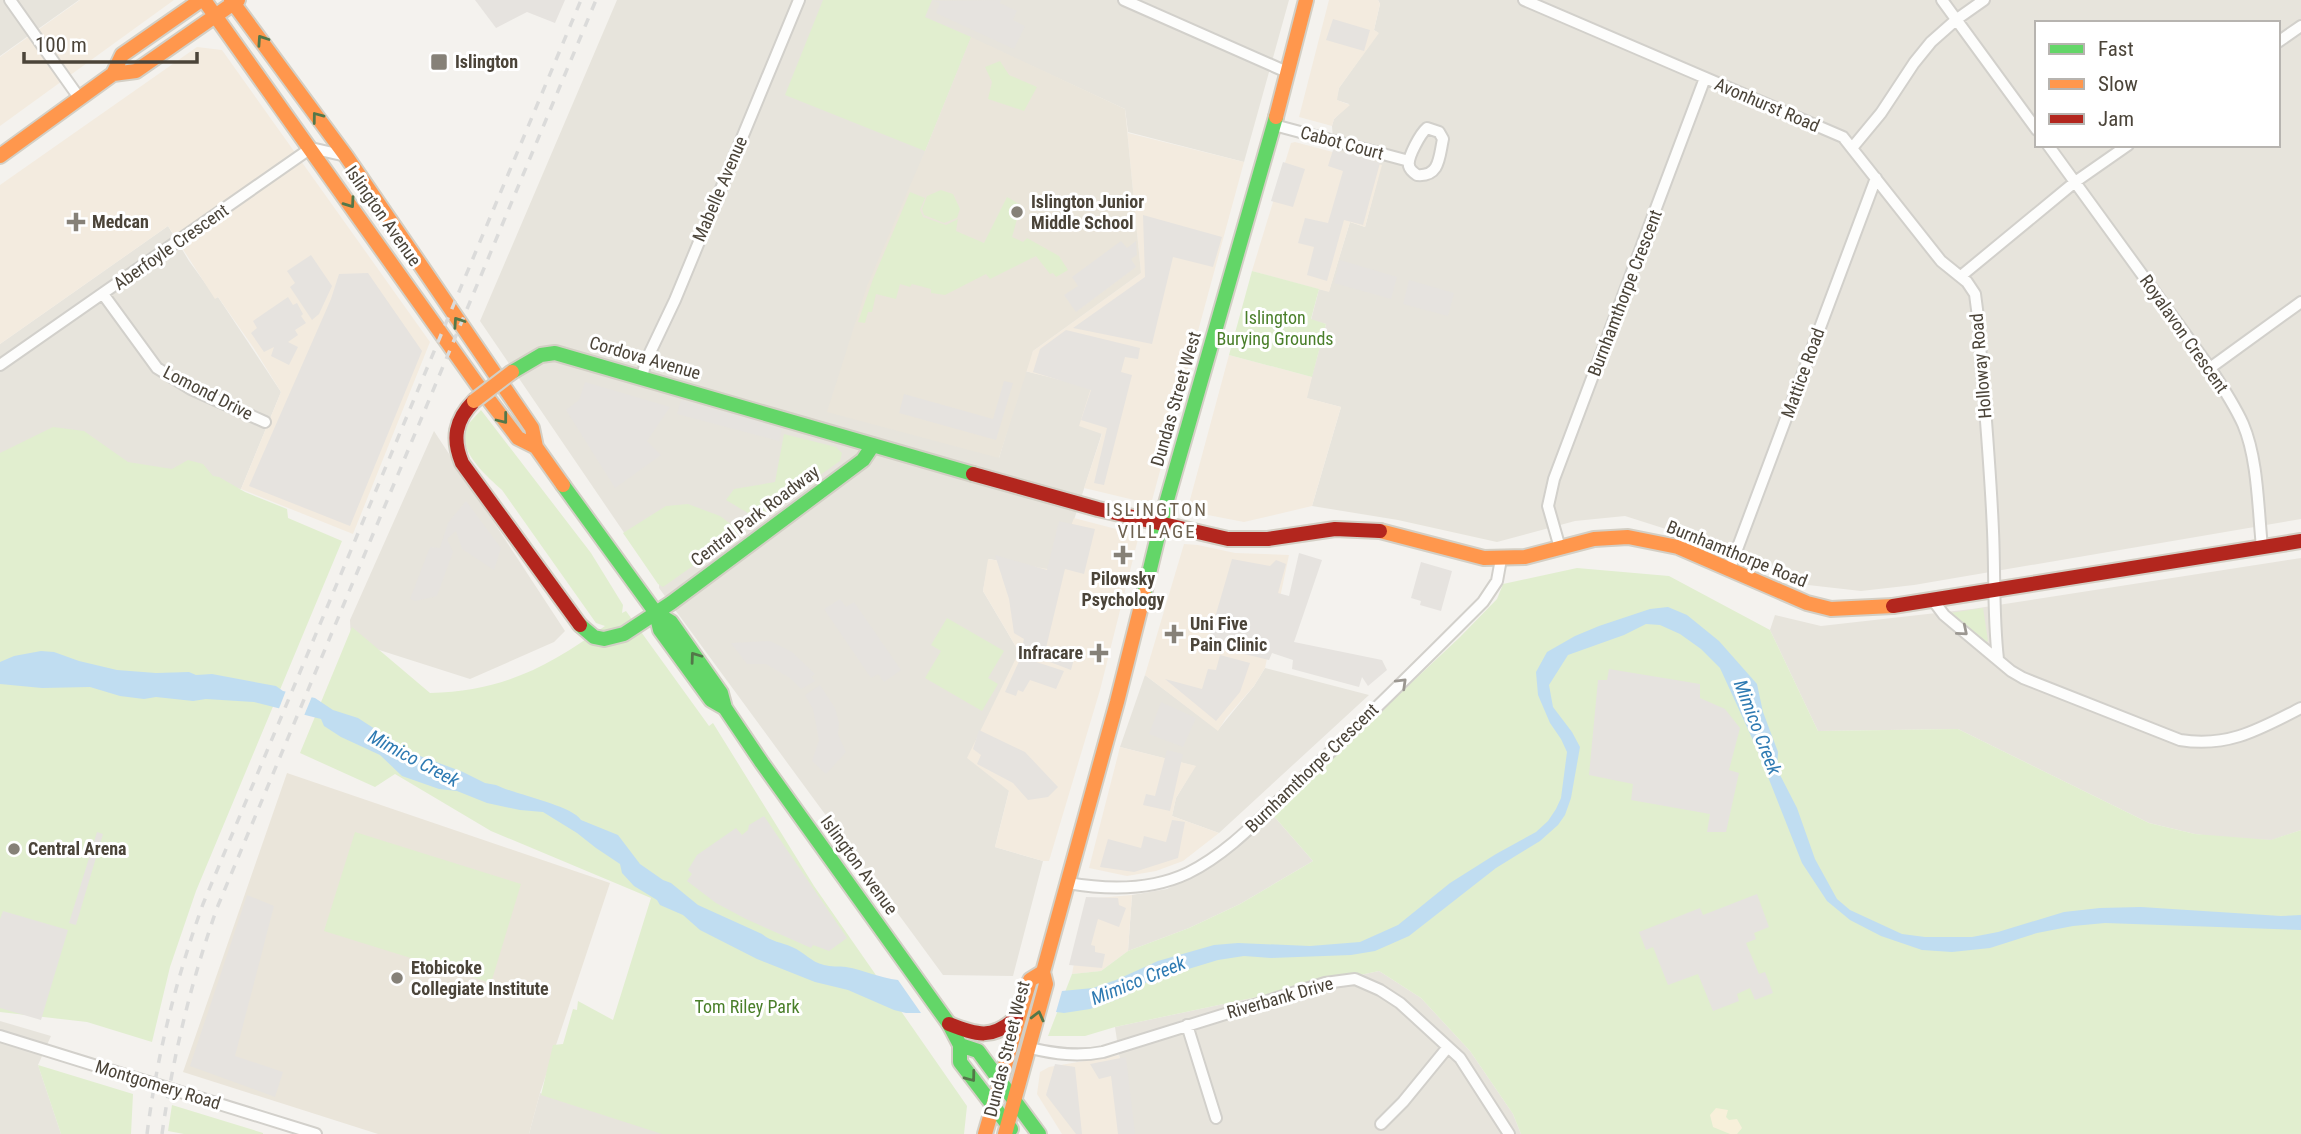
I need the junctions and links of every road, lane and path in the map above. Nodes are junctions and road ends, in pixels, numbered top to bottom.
1 (10, 0) edge
2 (202, 0) edge
3 (799, 0) edge
4 (1124, 0) edge
5 (1306, 0) edge
6 (1524, 0) edge
7 (1942, 0) edge
8 (1984, 0) edge
9 (234, 1) edge
10 (215, 16) junction
11 (1956, 19) junction
12 (2301, 26) edge
13 (2280, 41) edge
14 (1287, 72) junction
15 (113, 75) junction
16 (1705, 78) junction
17 (288, 79) junction
18 (268, 92) junction
19 (79, 99) junction
20 (1274, 125) junction
21 (2035, 127) edge
22 (2049, 147) edge
23 (2125, 147) edge
24 (311, 148) junction
25 (1852, 148) junction
26 (0, 156) edge
27 (346, 156) junction
28 (1409, 161) dead end
29 (1876, 178) junction
30 (2075, 182) junction
31 (1961, 276) junction
32 (103, 294) junction
33 (2301, 302) edge
34 (0, 365) edge
35 (2210, 368) junction
36 (642, 377) junction
37 (265, 422) dead end
38 (873, 445) junction
39 (536, 447) junction
40 (1160, 524) junction
41 (2301, 541) edge
42 (2262, 547) junction
43 (1560, 548) junction
44 (1501, 559) junction
45 (1730, 568) junction
46 (1995, 589) junction
47 (1932, 599) junction
48 (656, 613) junction
49 (1998, 659) junction
50 (2301, 708) edge
51 (1068, 883) junction
52 (1043, 972) junction
53 (1017, 1017) junction
54 (950, 1024) junction
55 (1187, 1025) junction
56 (0, 1036) edge
57 (960, 1045) junction
58 (1448, 1047) junction
59 (1030, 1048) junction
60 (1000, 1080) junction
61 (1015, 1101) junction
62 (993, 1106) junction
63 (1216, 1118) dead end
64 (1381, 1124) dead end
65 (285, 1129) edge
66 (1009, 1131) edge
67 (316, 1134) edge
68 (985, 1134) edge
69 (1039, 1134) edge
70 (1509, 1134) edge

1 - 19 street
2 - 10 main road, Islington Avenue
2 - 15 main road
3 - 36 street, Mabelle Avenue
4 - 14 street
5 - 14 main road, Dundas Street West
6 - 16 street, Avonhurst Road
7 - 11 street
8 - 11 street
9 - 10 main road
17 -> 9 main road, Islington Avenue
10 - 15 main road
10 - 18 main road, Islington Avenue
11 - 21 street
11 - 25 street
12 - 13 street
14 - 20 main road, Dundas Street West
15 - 19 main road
16 - 25 street, Avonhurst Road
16 - 43 street, Burnhamthorpe Crescent
17 - 18 main road
27 -> 17 main road, Islington Avenue
18 - 24 main road, Islington Avenue
19 - 26 main road
20 - 28 street, Cabot Court
20 - 40 main road, Dundas Street West
22 - 30 street, Royalavon Crescent
23 - 30 street
24 - 27 street
24 - 32 street, Aberfoyle Crescent
24 -> 39 main road, Islington Avenue
25 - 29 street, Avonhurst Road
39 -> 27 main road, Islington Avenue
29 - 31 street, Avonhurst Road
29 - 45 street, Mattice Road
30 - 31 street
30 - 35 street, Royalavon Crescent
31 - 46 street, Holloway Road
32 - 34 street, Aberfoyle Crescent
32 - 37 street, Lomond Drive
33 - 35 street
35 - 42 street, Royalavon Crescent
36 - 38 main road, Cordova Avenue
36 - 48 main road, Cordova Avenue, bridge
38 - 40 main road, Cordova Avenue
38 - 48 main road, Central Park Roadway
39 - 48 main road, Islington Avenue
40 - 44 main road, Burnhamthorpe Road
40 - 51 main road, Dundas Street West
41 - 42 main road, Burnhamthorpe Road
42 - 46 main road, Burnhamthorpe Road
43 - 44 main road, Burnhamthorpe Road
43 - 45 main road, Burnhamthorpe Road
51 -> 44 street, Burnhamthorpe Crescent
45 - 47 main road, Burnhamthorpe Road
46 - 47 main road, Burnhamthorpe Road
46 - 49 street, Holloway Road
47 -> 49 street
48 - 54 main road, Islington Avenue
49 - 50 street
51 - 52 main road, Dundas Street West
52 - 53 main road, Dundas Street West
59 -> 52 main road, Dundas Street West
53 - 54 main road
53 - 60 main road, Dundas Street West
54 - 57 main road, Islington Avenue
55 - 58 street, Riverbank Drive
55 - 59 street, Riverbank Drive
55 - 63 street
56 - 65 street, Montgomery Road
57 - 60 main road
57 -> 62 main road, Islington Avenue
58 - 64 street
58 - 70 street, Riverbank Drive
59 - 61 main road, Dundas Street West
60 - 61 main road
60 - 62 main road, Dundas Street West
61 - 66 main road, Dundas Street West
61 - 69 main road
62 - 66 main road, Islington Avenue
62 - 68 main road, Dundas Street West
65 - 67 street, Montgomery Road

